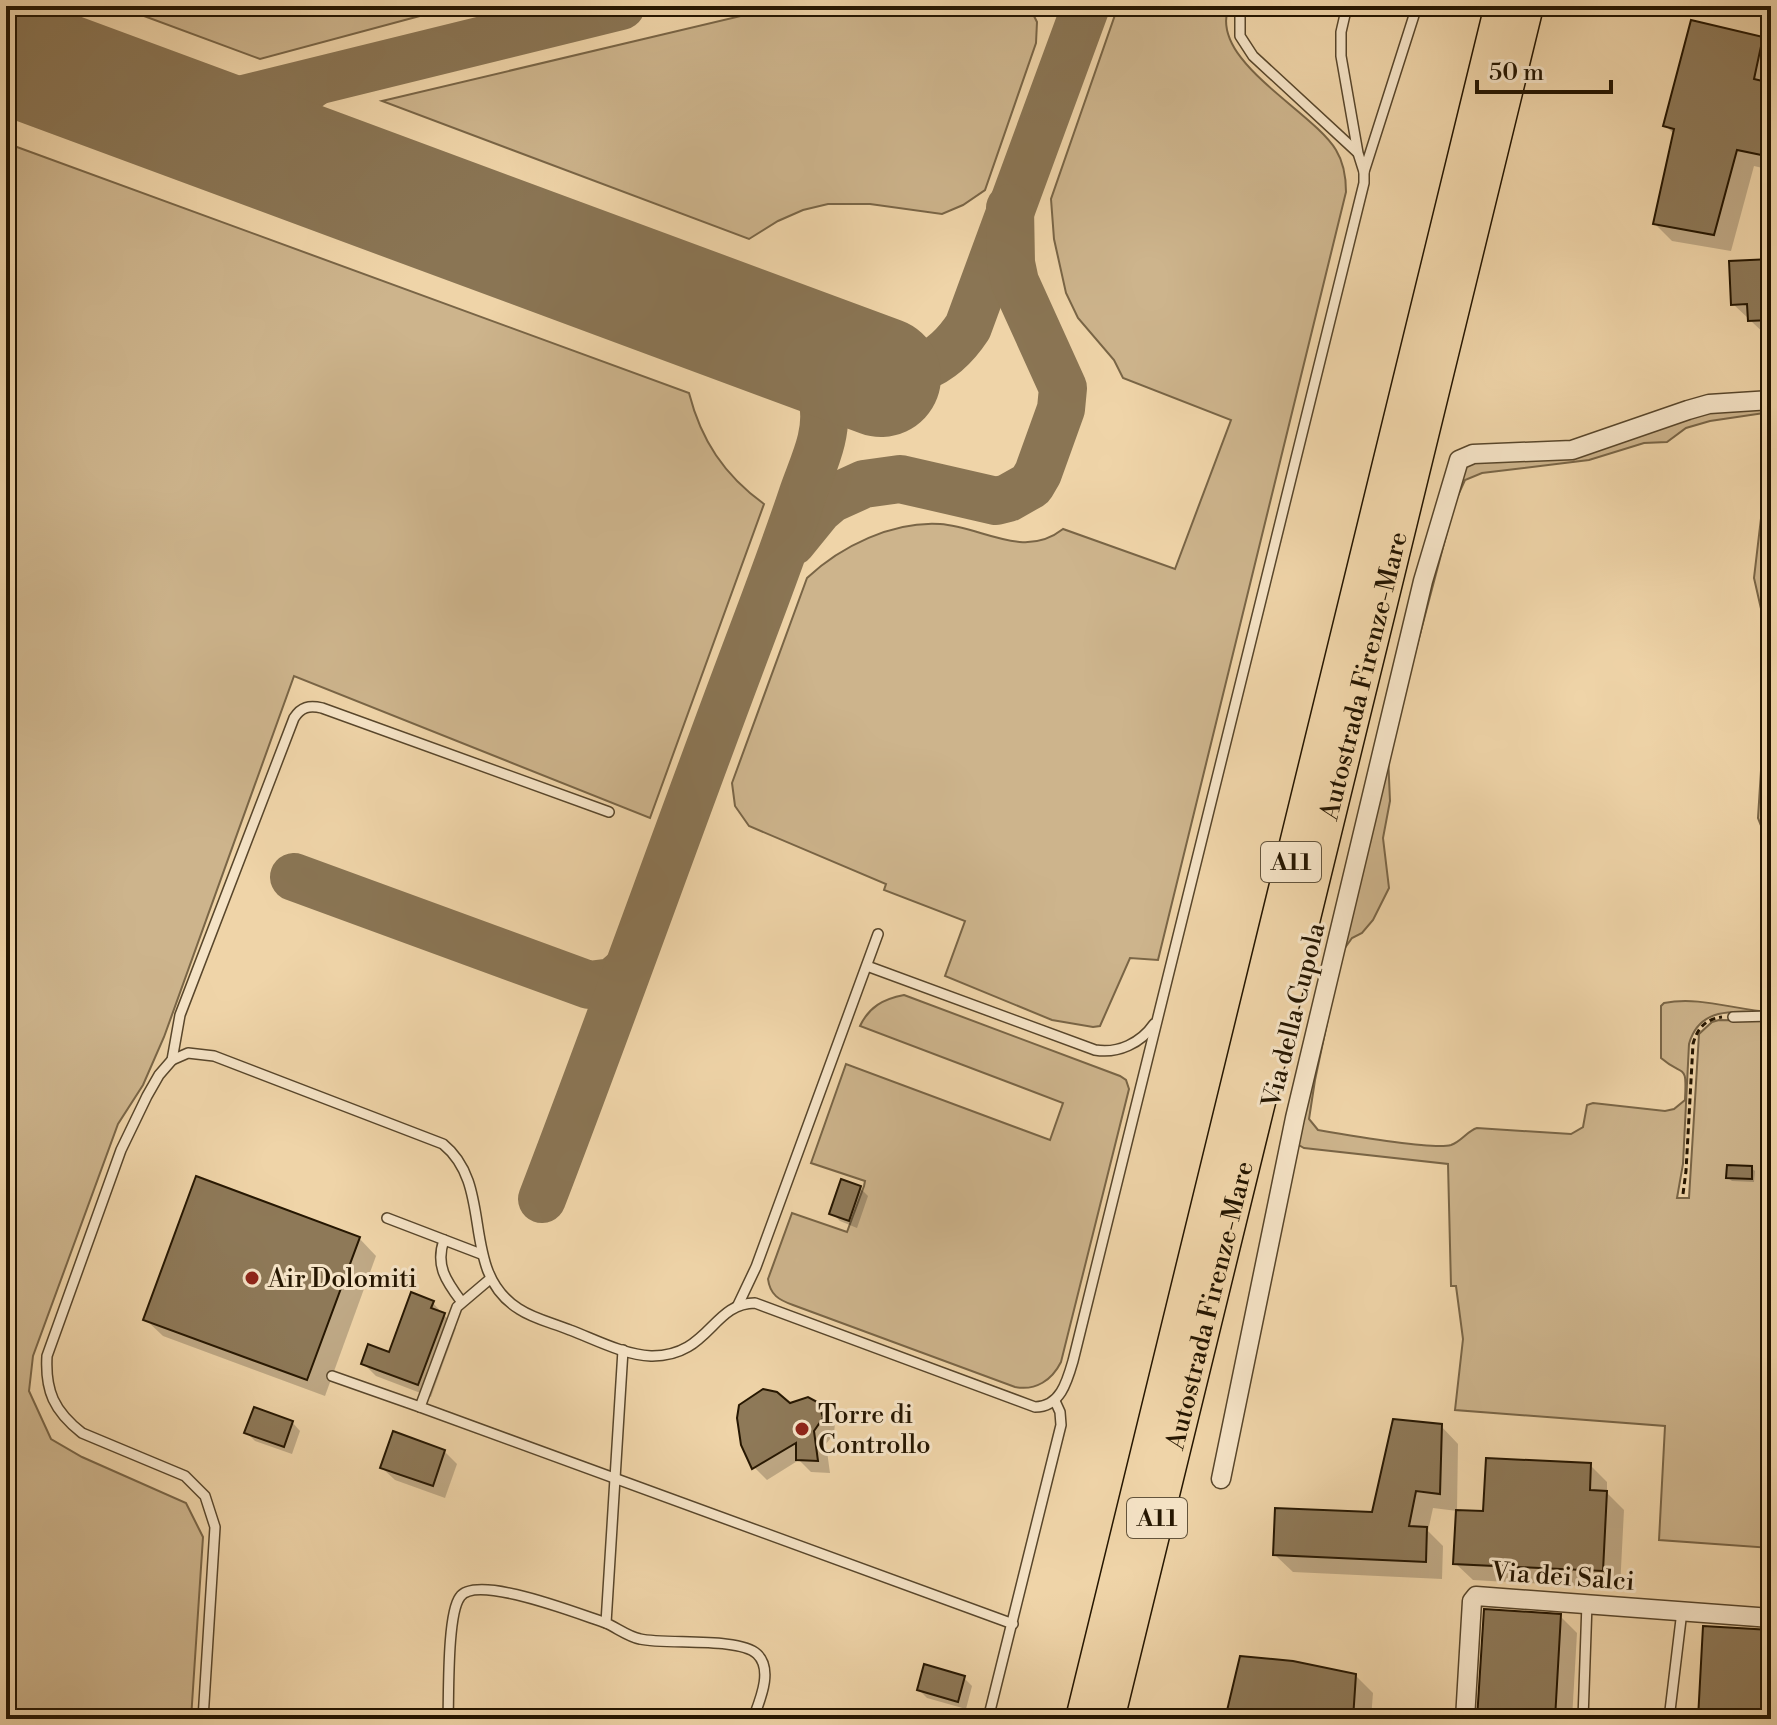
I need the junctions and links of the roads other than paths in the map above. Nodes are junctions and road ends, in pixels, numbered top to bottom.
1 (1347, 6) edge
2 (1417, 6) edge
3 (1501, 6) edge
4 (1527, 6) edge
5 (1240, 13) dead end
6 (1358, 153) junction
7 (1364, 172) junction
8 (1771, 400) edge
9 (609, 812) dead end
10 (878, 934) dead end
11 (867, 966) junction
12 (1771, 1016) edge
13 (1733, 1017) road end
14 (1158, 1018) junction
15 (172, 1060) junction
16 (387, 1218) dead end
17 (444, 1240) junction
18 (481, 1254) junction
19 (490, 1279) junction
20 (461, 1301) junction
21 (738, 1305) junction
22 (623, 1350) junction
23 (332, 1376) dead end
24 (1055, 1401) junction
25 (420, 1407) junction
26 (616, 1478) junction
27 (1221, 1479) dead end
28 (1587, 1603) junction
29 (1682, 1611) junction
30 (1771, 1618) edge
31 (606, 1623) junction
32 (1013, 1624) junction
33 (203, 1719) edge
34 (448, 1719) edge
35 (753, 1719) edge
36 (988, 1719) edge
37 (1082, 1719) edge
38 (1108, 1719) edge
39 (1465, 1719) edge
40 (1583, 1719) edge
41 (1669, 1719) edge

1 - 6 lane
2 - 7 lane
3 - 37 highway, Autostrada Firenze-Mare / A11
4 - 38 highway, Autostrada Firenze-Mare / A11
5 - 6 lane
6 - 7 lane
7 - 14 lane
8 - 27 street, Via della Cupola
9 - 15 lane
10 - 11 lane
11 - 14 lane
11 - 21 lane
12 - 13 lane
14 - 24 lane
15 - 18 lane
15 - 33 lane
16 - 17 lane
17 - 18 lane
17 - 20 lane
18 - 19 lane
19 - 20 lane
19 - 22 lane
20 - 25 lane
21 - 22 lane
21 - 24 lane
22 - 26 lane
23 - 25 lane
24 - 32 lane
25 - 26 lane
26 - 31 lane
26 - 32 lane
28 - 29 street, Via dei Salci
28 - 39 street, Via dei Salci
28 - 40 lane
29 - 30 street, Via dei Salci
29 - 41 lane
31 - 34 lane
31 - 35 lane
32 - 36 lane

